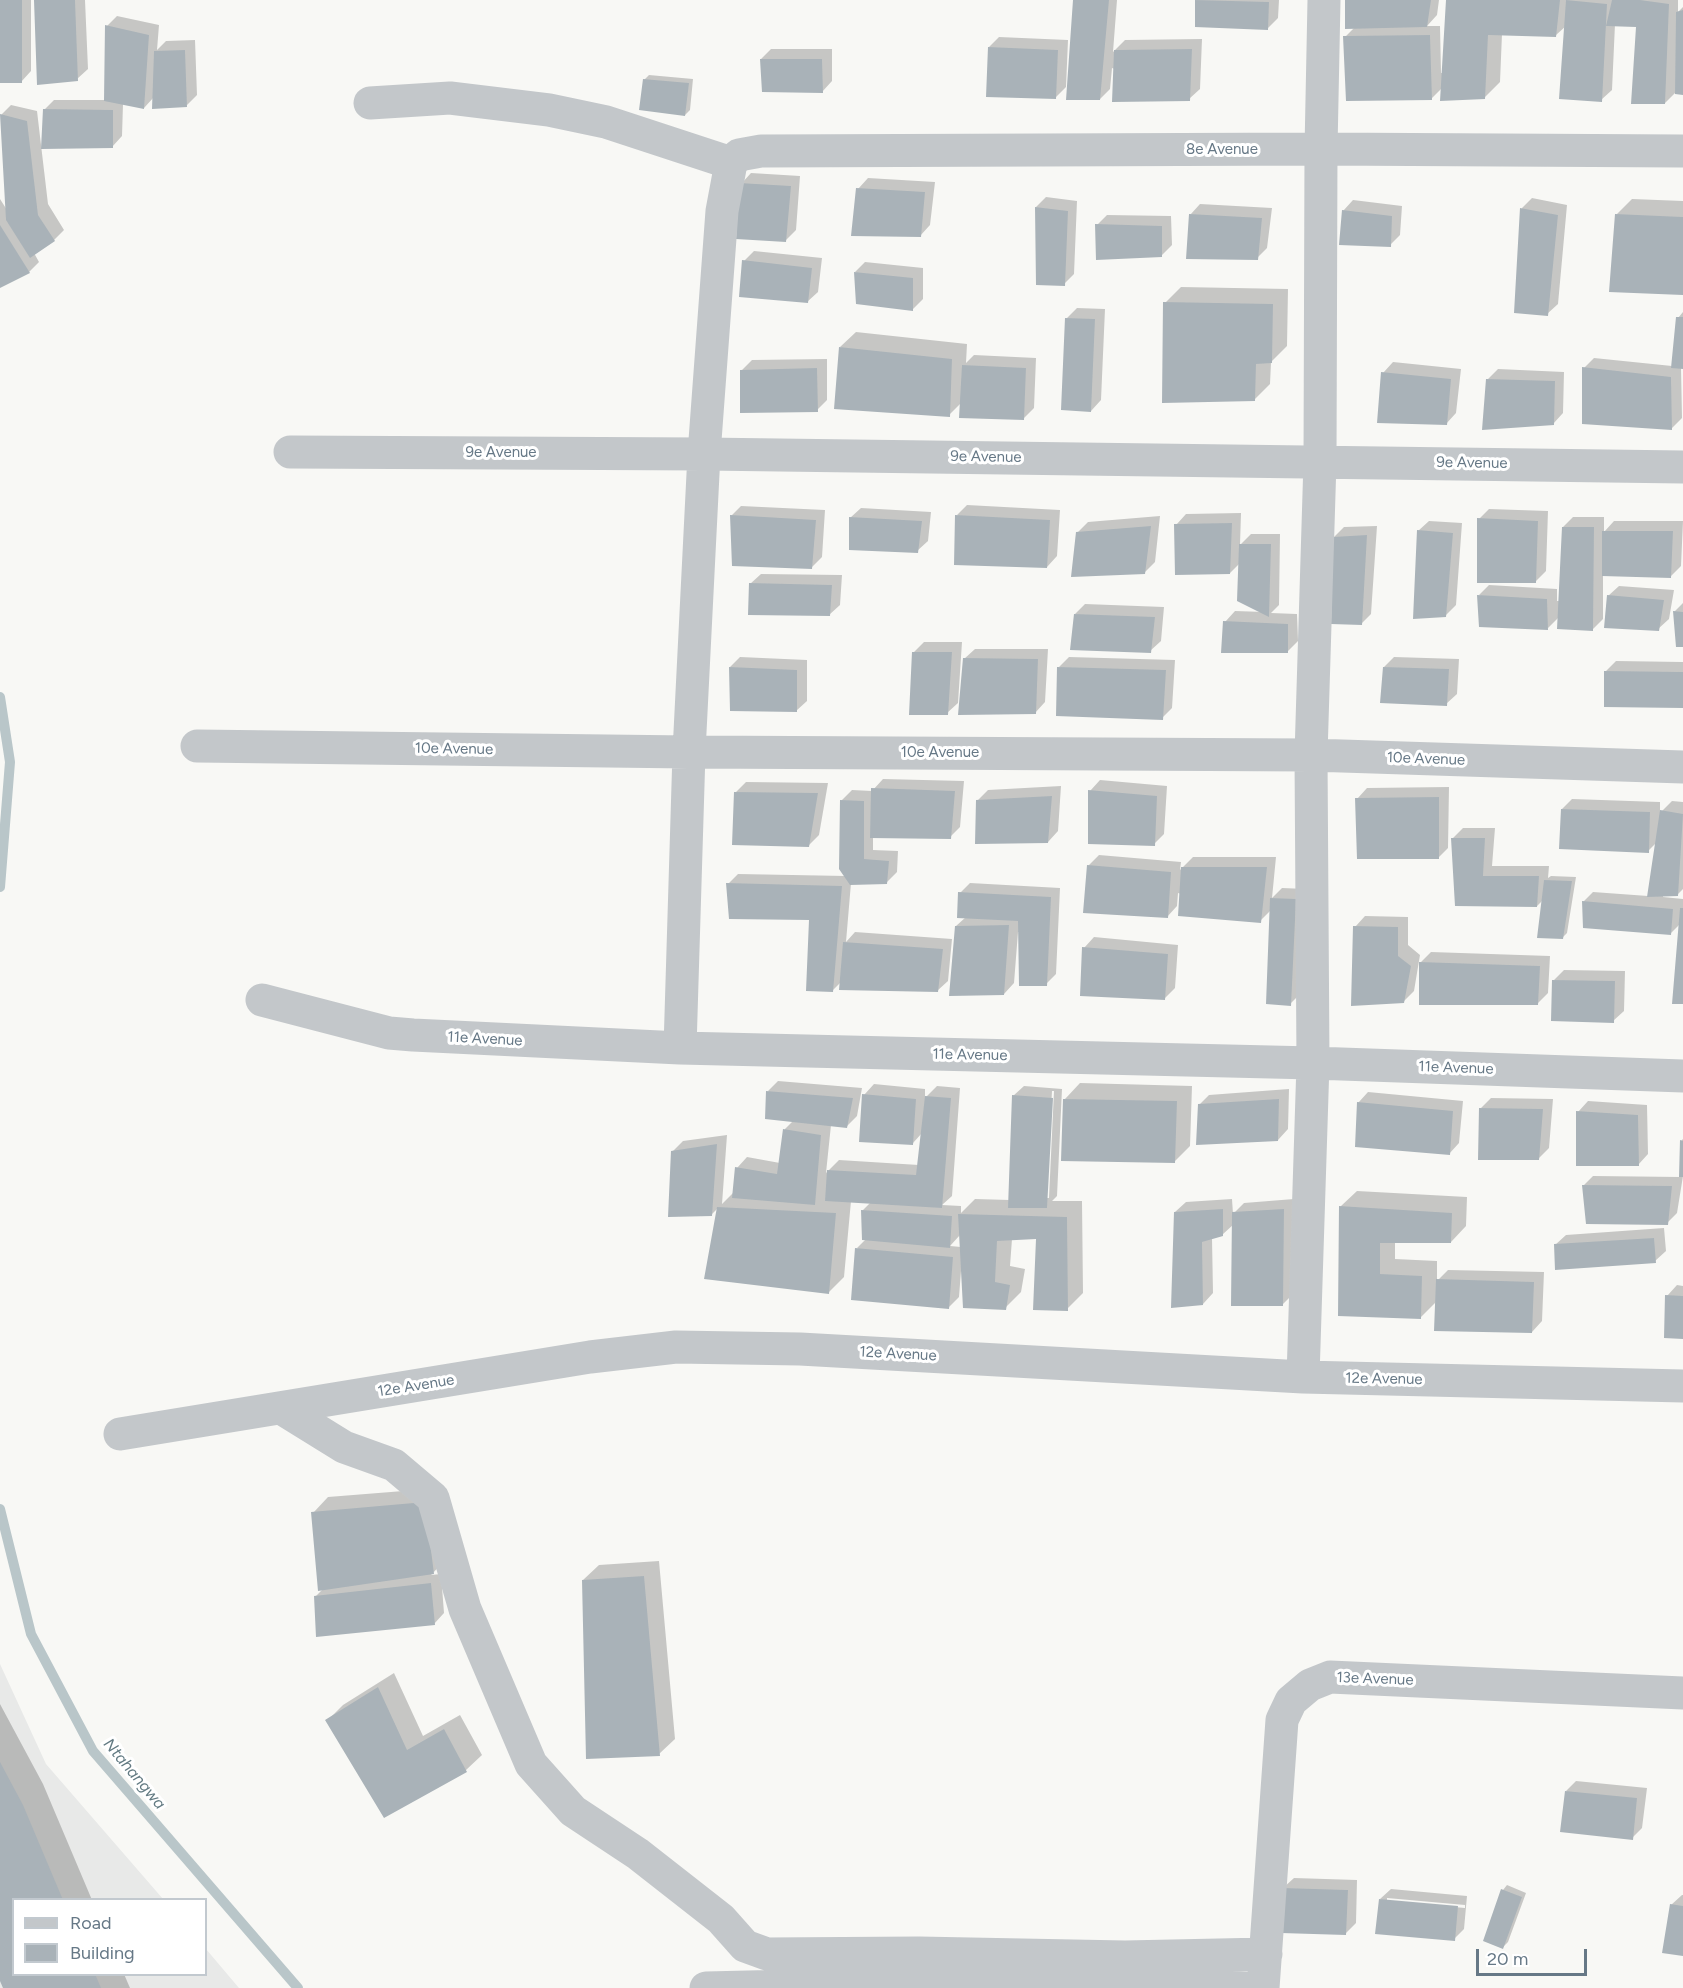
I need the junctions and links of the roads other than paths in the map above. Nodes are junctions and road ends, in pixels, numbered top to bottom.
1 (1324, 0) edge
2 (370, 103) dead end
3 (1321, 149) junction
4 (1683, 151) edge
5 (731, 163) junction
6 (290, 452) dead end
7 (704, 454) junction
8 (1320, 461) junction
9 (1683, 467) edge
10 (197, 746) dead end
11 (689, 752) junction
12 (1311, 755) junction
13 (1683, 767) edge
14 (262, 1000) dead end
15 (680, 1048) junction
16 (1313, 1063) junction
17 (1683, 1076) edge
18 (1304, 1377) junction
19 (1683, 1386) edge
20 (281, 1408) junction
21 (120, 1434) dead end
22 (1683, 1693) edge
23 (1266, 1954) junction
24 (1204, 1987) edge
25 (706, 1988) edge
26 (1247, 1988) edge
27 (1263, 1988) edge

1 - 3 street
2 - 5 street
3 - 4 street, 8e Avenue
3 - 5 street, 8e Avenue
3 - 8 street
5 - 7 street
6 - 7 street, 9e Avenue
7 - 8 street, 9e Avenue
7 - 11 street
8 - 9 street, 9e Avenue
8 - 12 street
10 - 11 street, 10e Avenue
11 - 12 street, 10e Avenue
11 - 15 street
12 - 13 street, 10e Avenue
12 - 16 street
14 - 15 street, 11e Avenue
15 - 16 street, 11e Avenue
16 - 17 street, 11e Avenue
16 - 18 street
18 - 19 street, 12e Avenue
18 - 20 street, 12e Avenue
20 - 21 street, 12e Avenue
20 - 23 street
22 - 23 street, 13e Avenue
23 - 27 street, 13e Avenue
24 - 25 street
24 - 26 street

